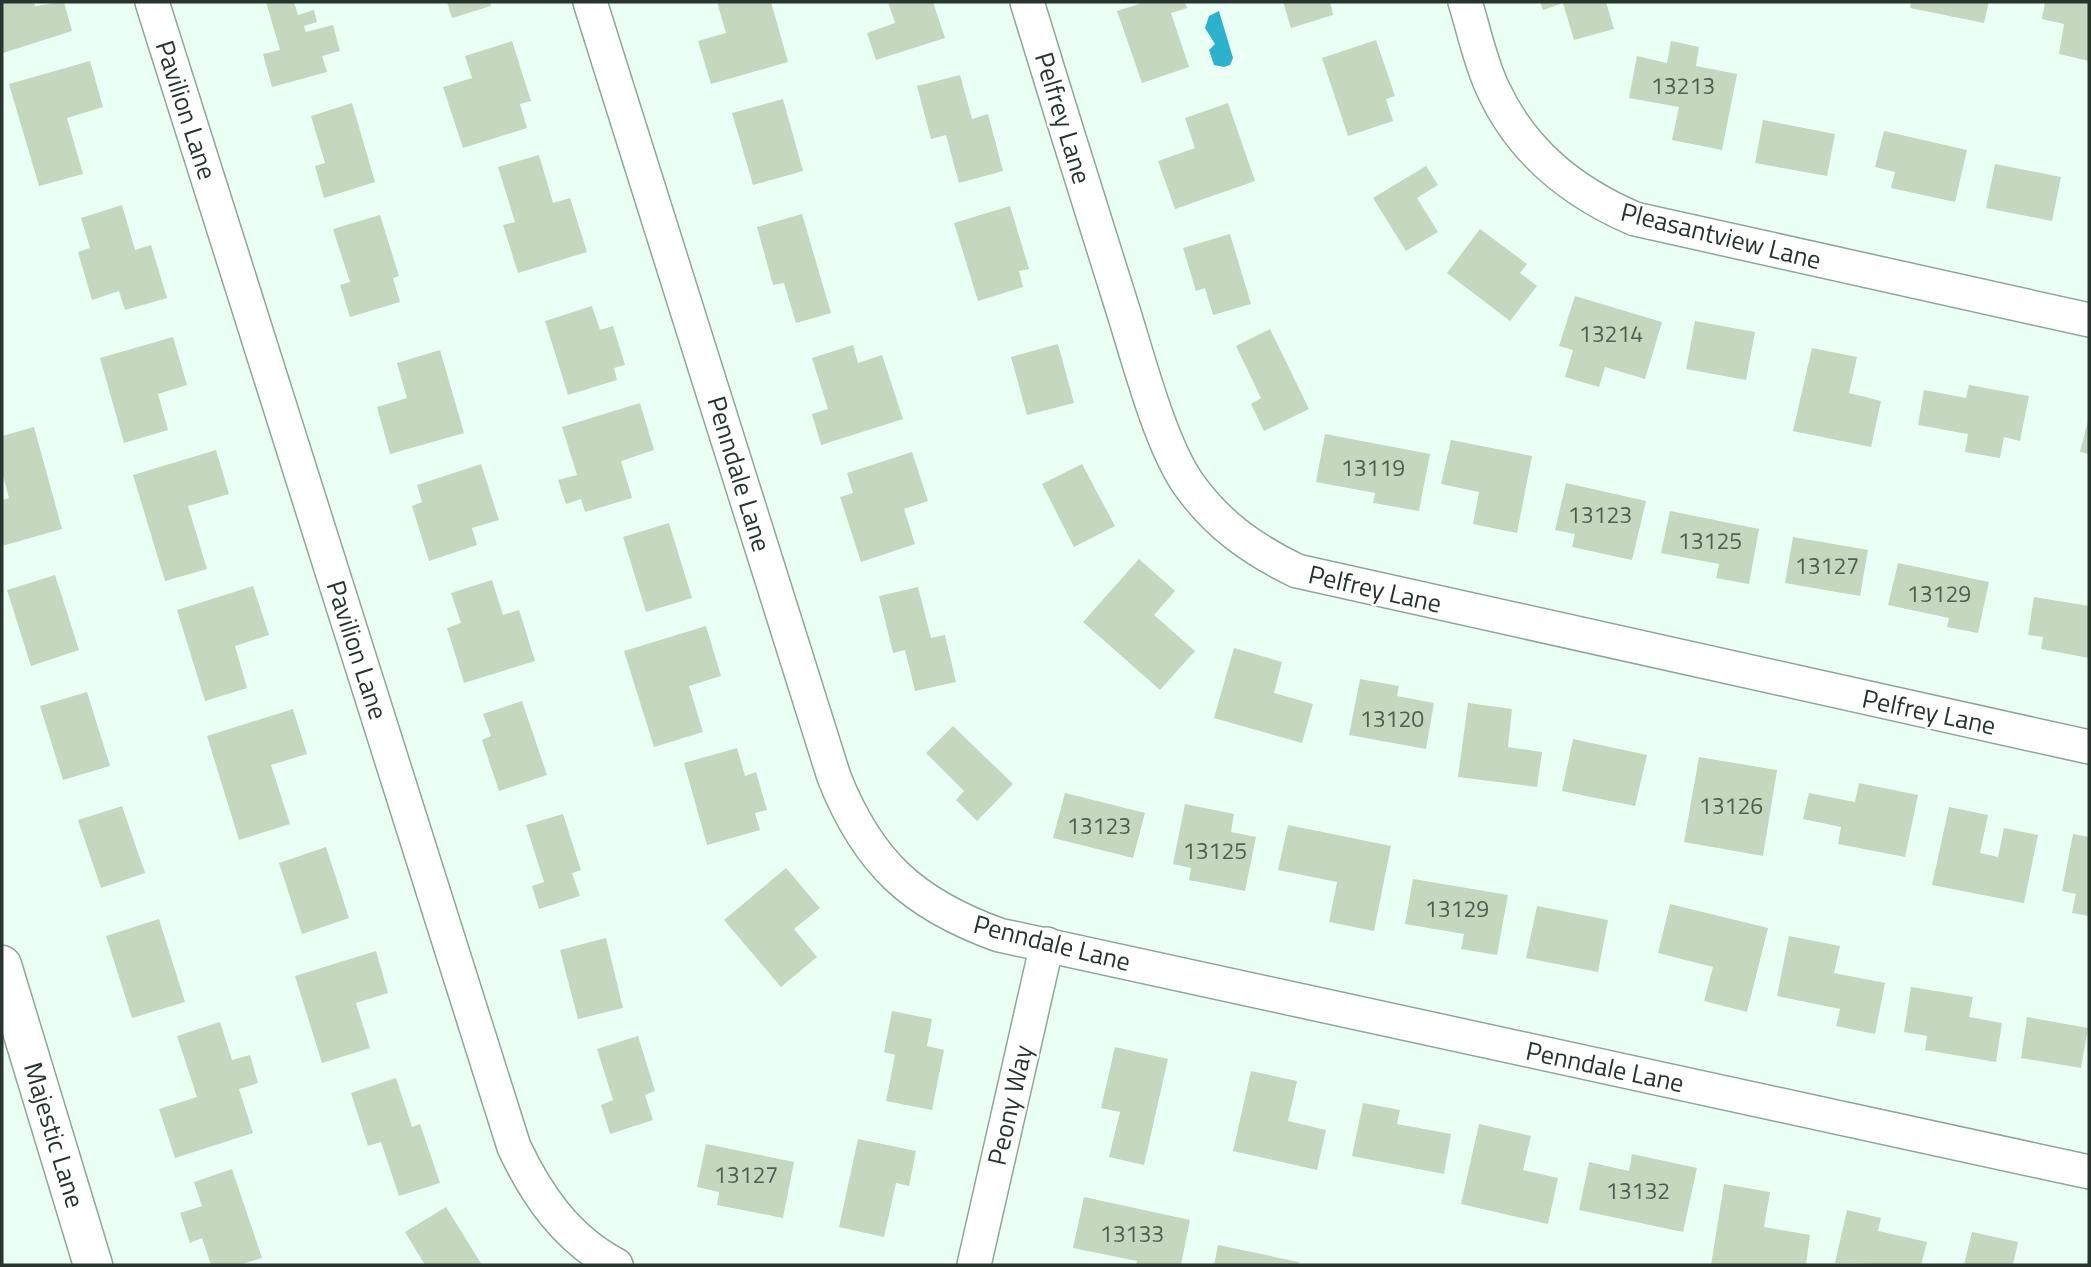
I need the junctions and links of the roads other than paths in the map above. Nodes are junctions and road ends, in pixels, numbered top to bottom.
1 (152, 2) edge
2 (590, 2) edge
3 (1027, 2) edge
4 (1465, 2) edge
5 (2089, 320) edge
6 (2089, 747) edge
7 (1047, 944) junction
8 (2, 965) edge
9 (2089, 1172) edge
10 (93, 1265) edge
11 (616, 1265) edge
12 (974, 1265) edge

1 - 11 street, Pavilion Lane
2 - 7 street, Penndale Lane
3 - 6 street, Pelfrey Lane
4 - 5 street, Pleasantview Lane
7 - 9 street, Penndale Lane
7 - 12 street, Peony Way
8 - 10 street, Majestic Lane

